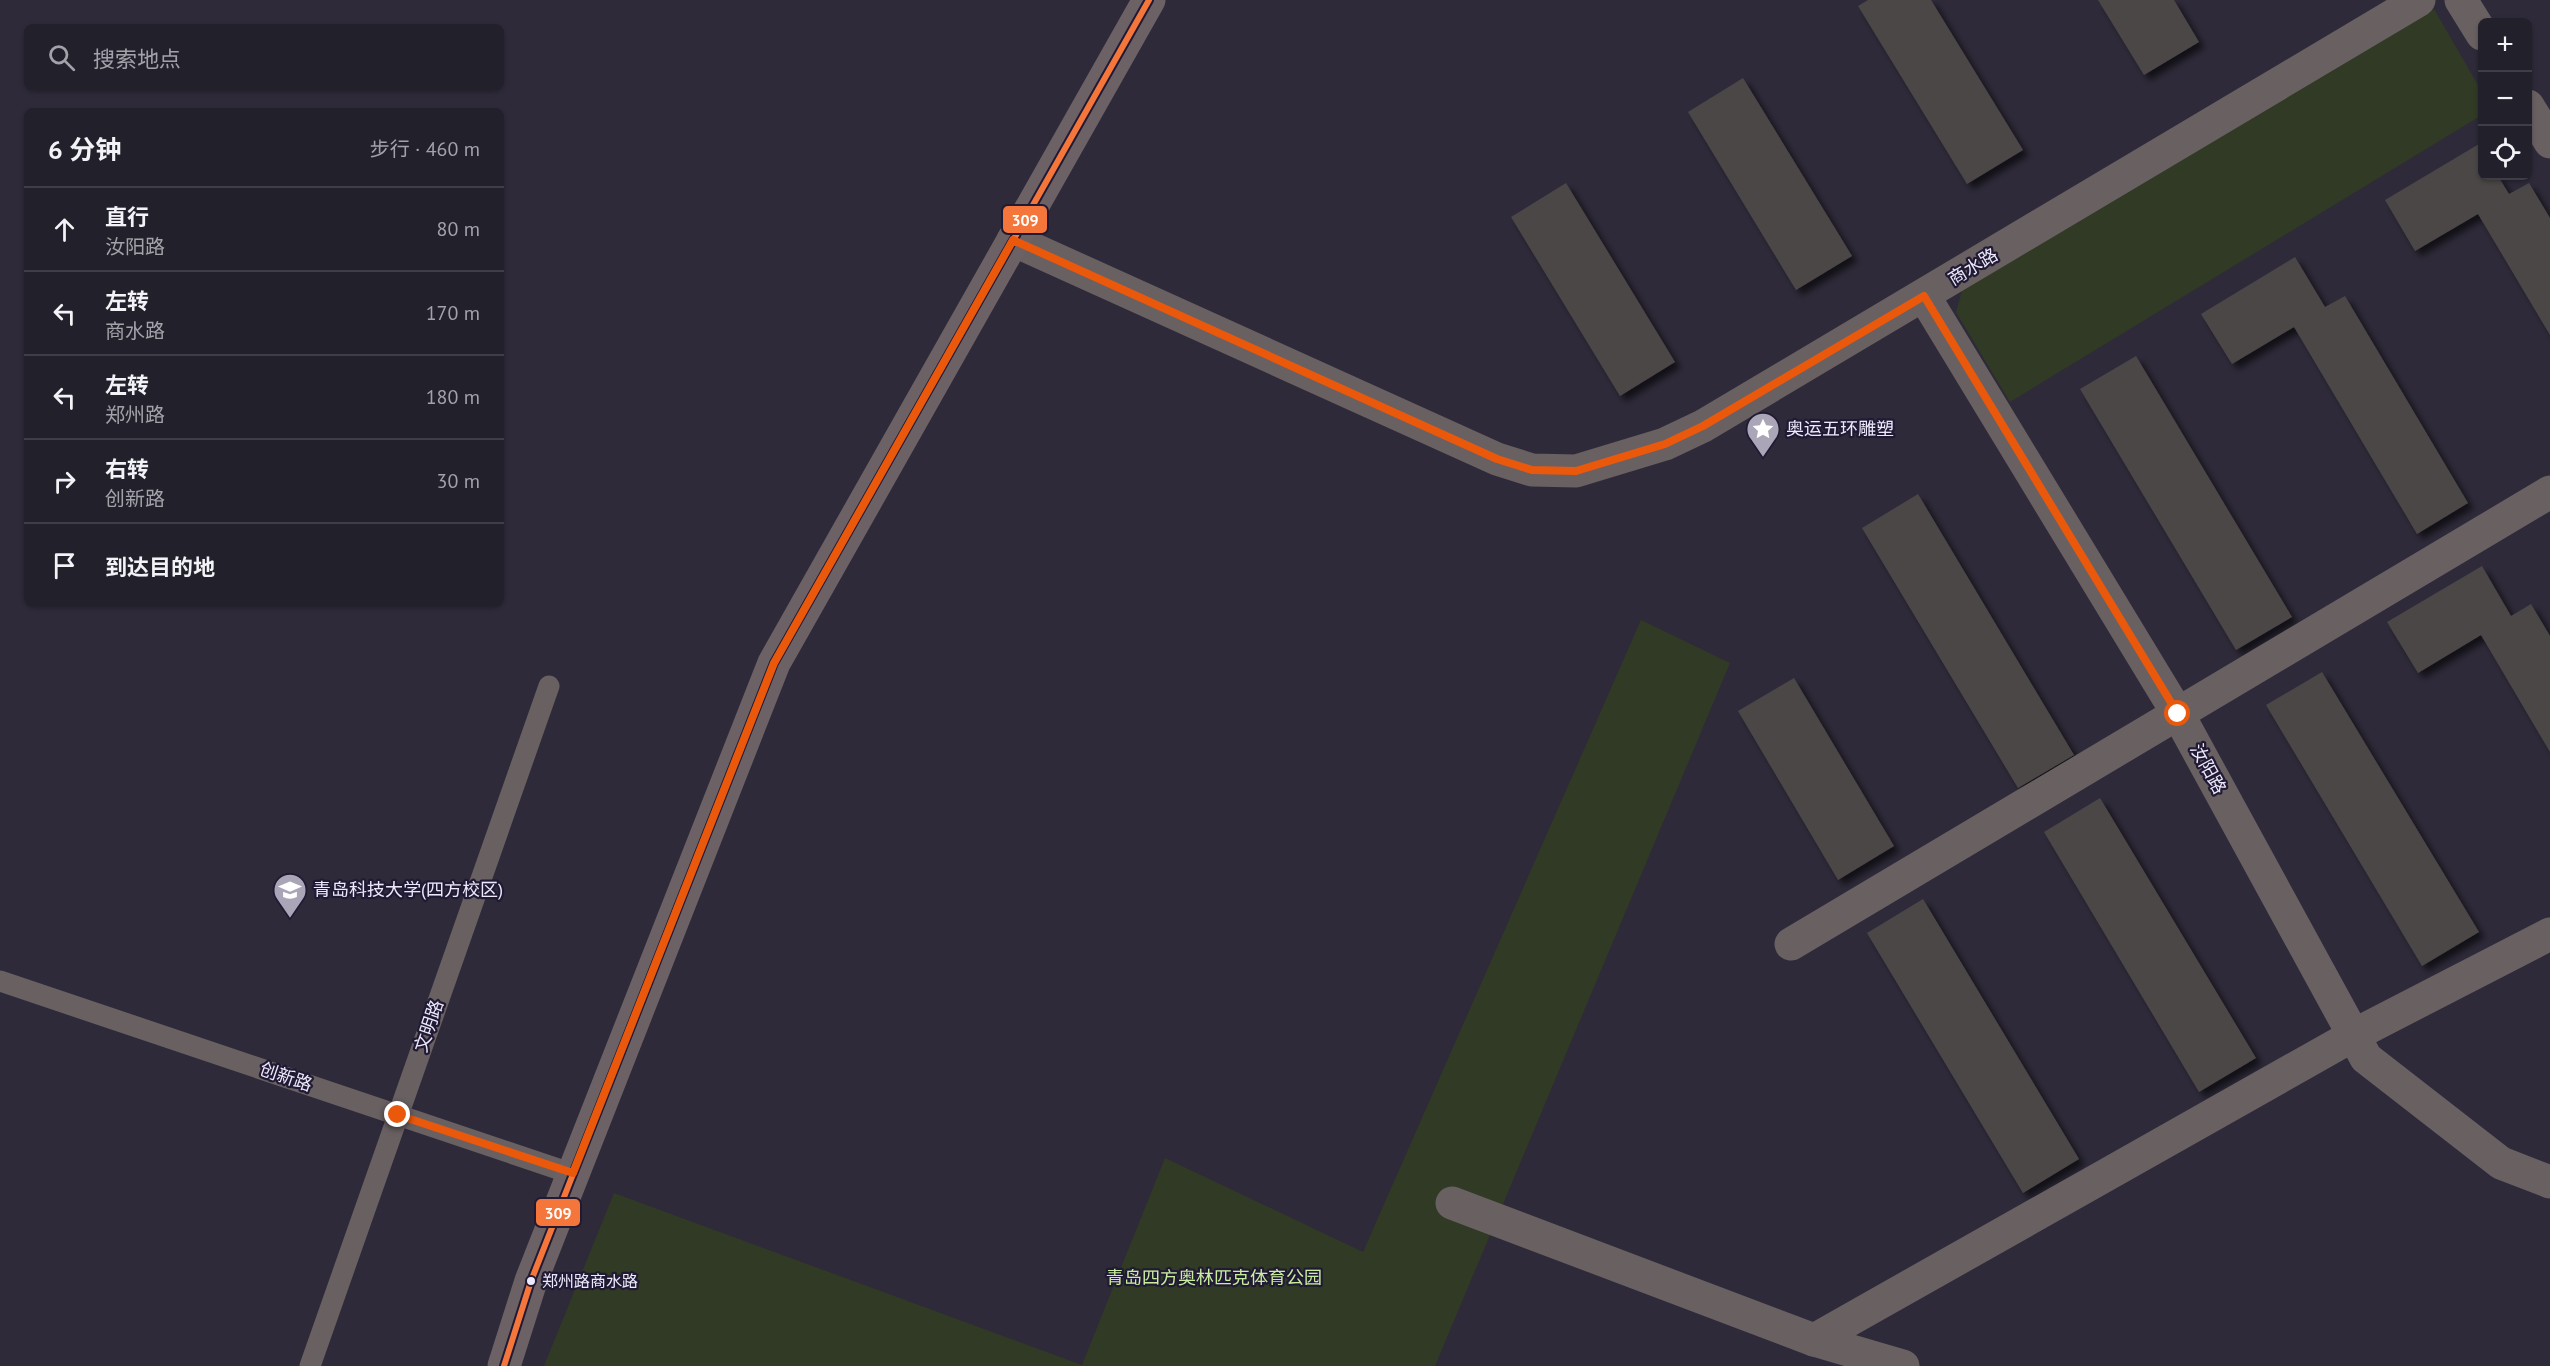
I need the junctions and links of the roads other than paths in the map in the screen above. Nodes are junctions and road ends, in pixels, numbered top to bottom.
1 (1149, 0) edge
2 (2419, 0) edge
3 (2461, 0) edge
4 (2478, 28) edge
5 (2532, 113) edge
6 (2550, 142) edge
7 (1013, 240) junction
8 (1924, 296) junction
9 (2550, 492) edge
10 (549, 686) dead end
11 (2178, 714) junction
12 (2550, 934) edge
13 (1791, 944) dead end
14 (0, 981) edge
15 (2354, 1035) junction
16 (398, 1115) junction
17 (573, 1173) junction
18 (2550, 1182) edge
19 (1452, 1203) dead end
20 (1814, 1340) junction
21 (310, 1366) edge
22 (504, 1366) edge
23 (1903, 1366) edge

1 - 7 main road
2 - 8 street, 商水路
3 - 4 street
5 - 6 street
7 - 8 street, 商水路
7 - 17 main road
8 - 11 street, 汝阳路
9 - 11 street
10 - 16 lane, 文明路
11 - 13 street
11 - 15 street, 汝阳路
12 - 15 street
14 - 16 lane, 创新路
15 - 18 street, 汝阳路
15 - 20 street
16 - 17 lane, 创新路
16 - 21 lane, 文明路
17 - 22 main road
19 - 20 street
20 - 23 street

